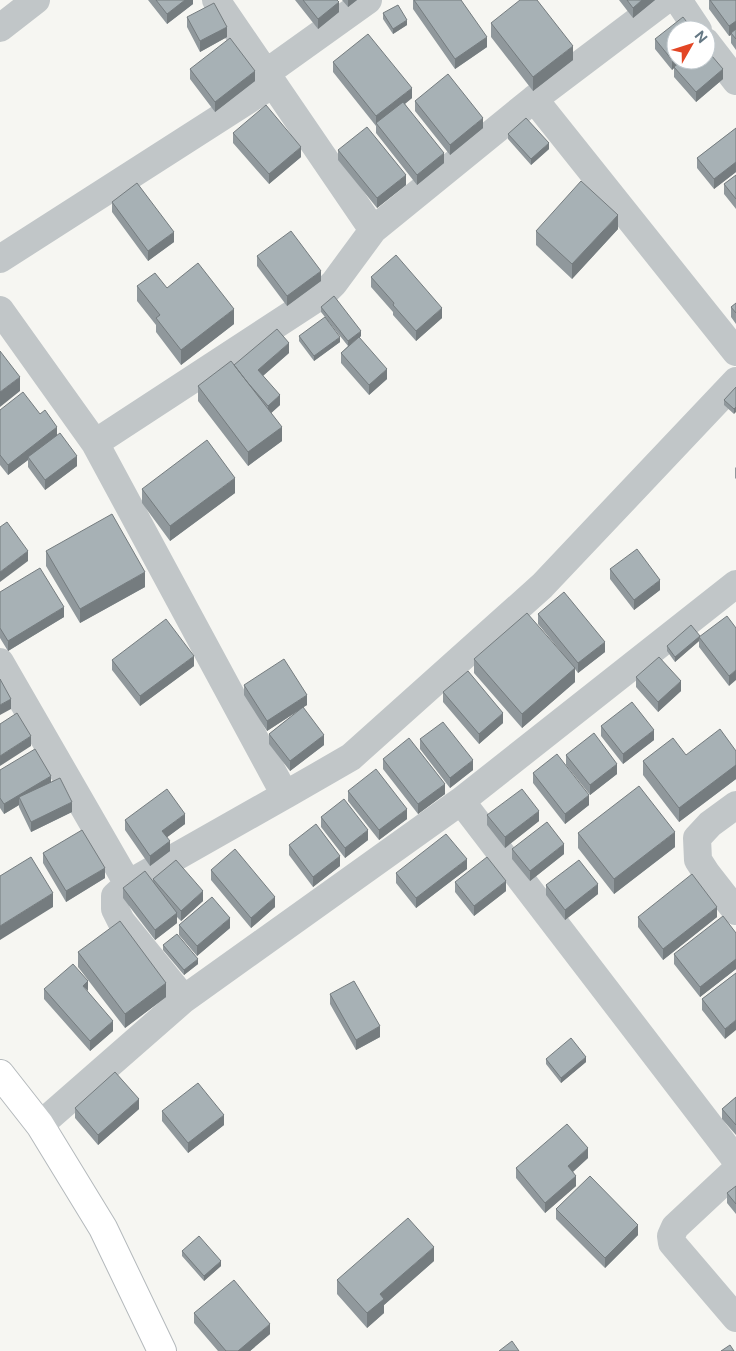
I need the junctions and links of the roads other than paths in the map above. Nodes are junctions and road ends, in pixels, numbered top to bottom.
1 (36, 0) edge
2 (216, 0) edge
3 (368, 0) edge
4 (665, 0) edge
5 (678, 0) edge
6 (691, 20) edge
7 (0, 28) edge
8 (716, 55) edge
9 (270, 78) junction
10 (736, 81) edge
11 (534, 99) junction
12 (373, 230) junction
13 (0, 259) edge
14 (0, 310) edge
15 (736, 352) edge
16 (736, 380) edge
17 (95, 443) junction
18 (736, 584) edge
19 (0, 662) edge
20 (285, 795) junction
21 (461, 801) junction
22 (736, 805) edge
23 (128, 884) junction
24 (736, 911) edge
25 (184, 999) junction
26 (0, 1074) edge
27 (40, 1125) junction
28 (736, 1160) edge
29 (736, 1170) edge
30 (736, 1318) edge
31 (162, 1351) edge

1 - 7 street
2 - 9 street
3 - 9 street
4 - 11 street
5 - 6 street
8 - 10 street
9 - 12 street
9 - 13 street
11 - 12 street
11 - 15 street
12 - 17 street
14 - 17 street
16 - 20 street
17 - 20 street
18 - 21 street
19 - 23 street
20 - 23 street
21 - 25 street
21 - 28 street
22 - 24 street
23 - 25 street
25 - 27 street
26 - 27 main road
27 - 31 main road
29 - 30 street

